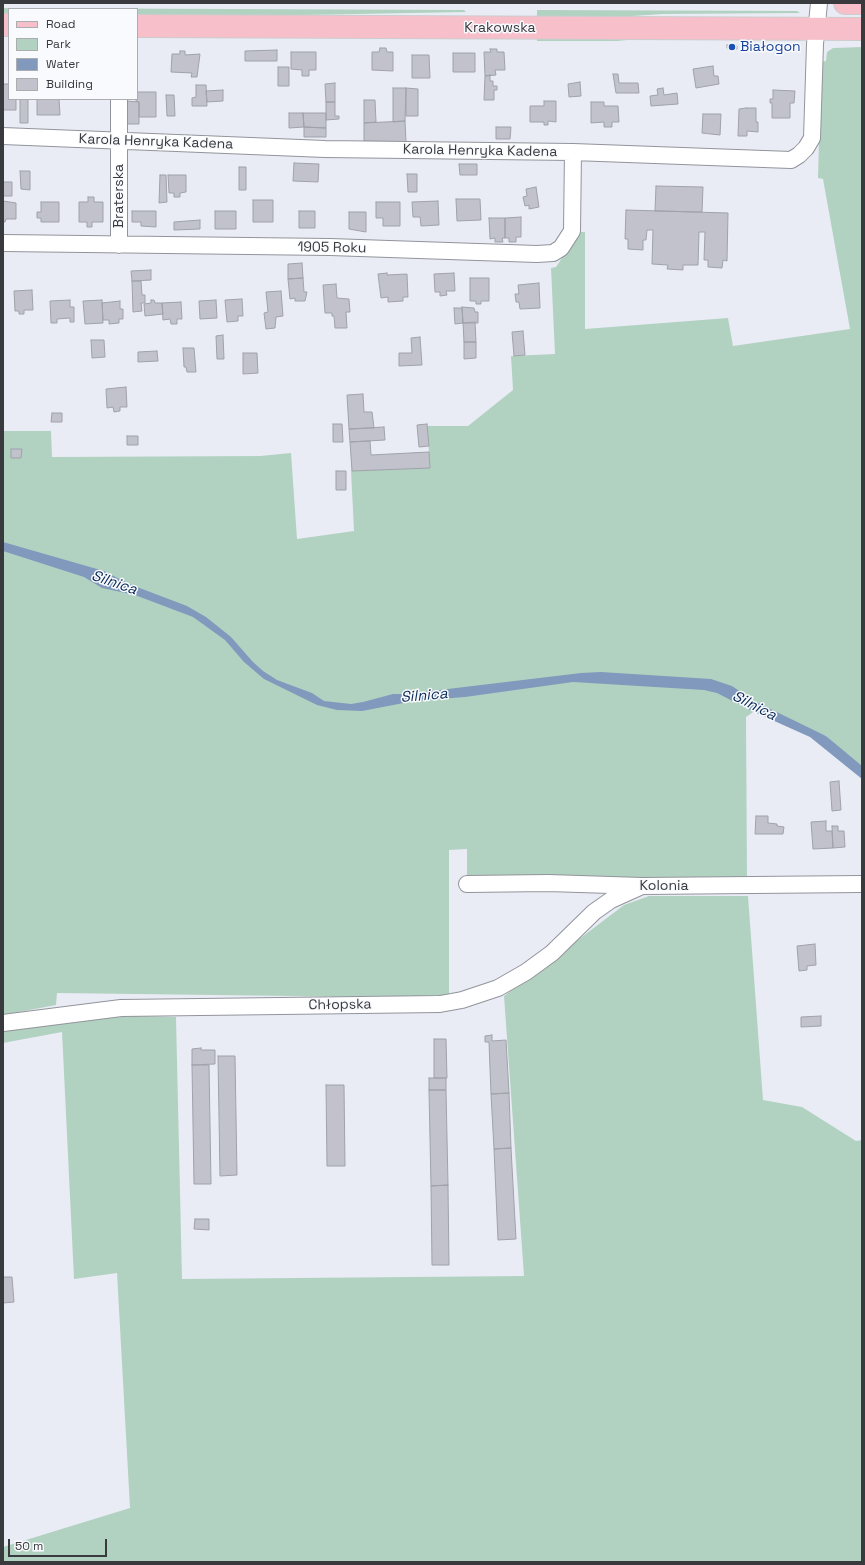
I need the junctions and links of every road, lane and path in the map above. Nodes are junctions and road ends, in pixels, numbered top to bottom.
1 (819, 3) edge
2 (845, 3) edge
3 (862, 3) edge
4 (138, 26) edge
5 (816, 29) junction
6 (862, 29) edge
7 (119, 100) edge
8 (3, 136) edge
9 (119, 140) junction
10 (573, 152) junction
11 (3, 243) edge
12 (120, 245) junction
13 (467, 884) dead end
14 (862, 884) edge
15 (642, 886) junction
16 (3, 1023) edge

1 - 5 street, Karola Henryka Kadena
2 - 3 main road
4 - 5 main road, Krakowska
5 - 6 main road, Krakowska
5 - 10 street, Karola Henryka Kadena
7 - 9 street, Braterska
8 - 9 street, Karola Henryka Kadena
9 - 10 street, Karola Henryka Kadena
9 - 12 street, Braterska
10 - 12 street, 1905 Roku
11 - 12 street, 1905 Roku
13 - 15 street, Kolonia
14 - 15 street, Kolonia
15 - 16 street, Chłopska

